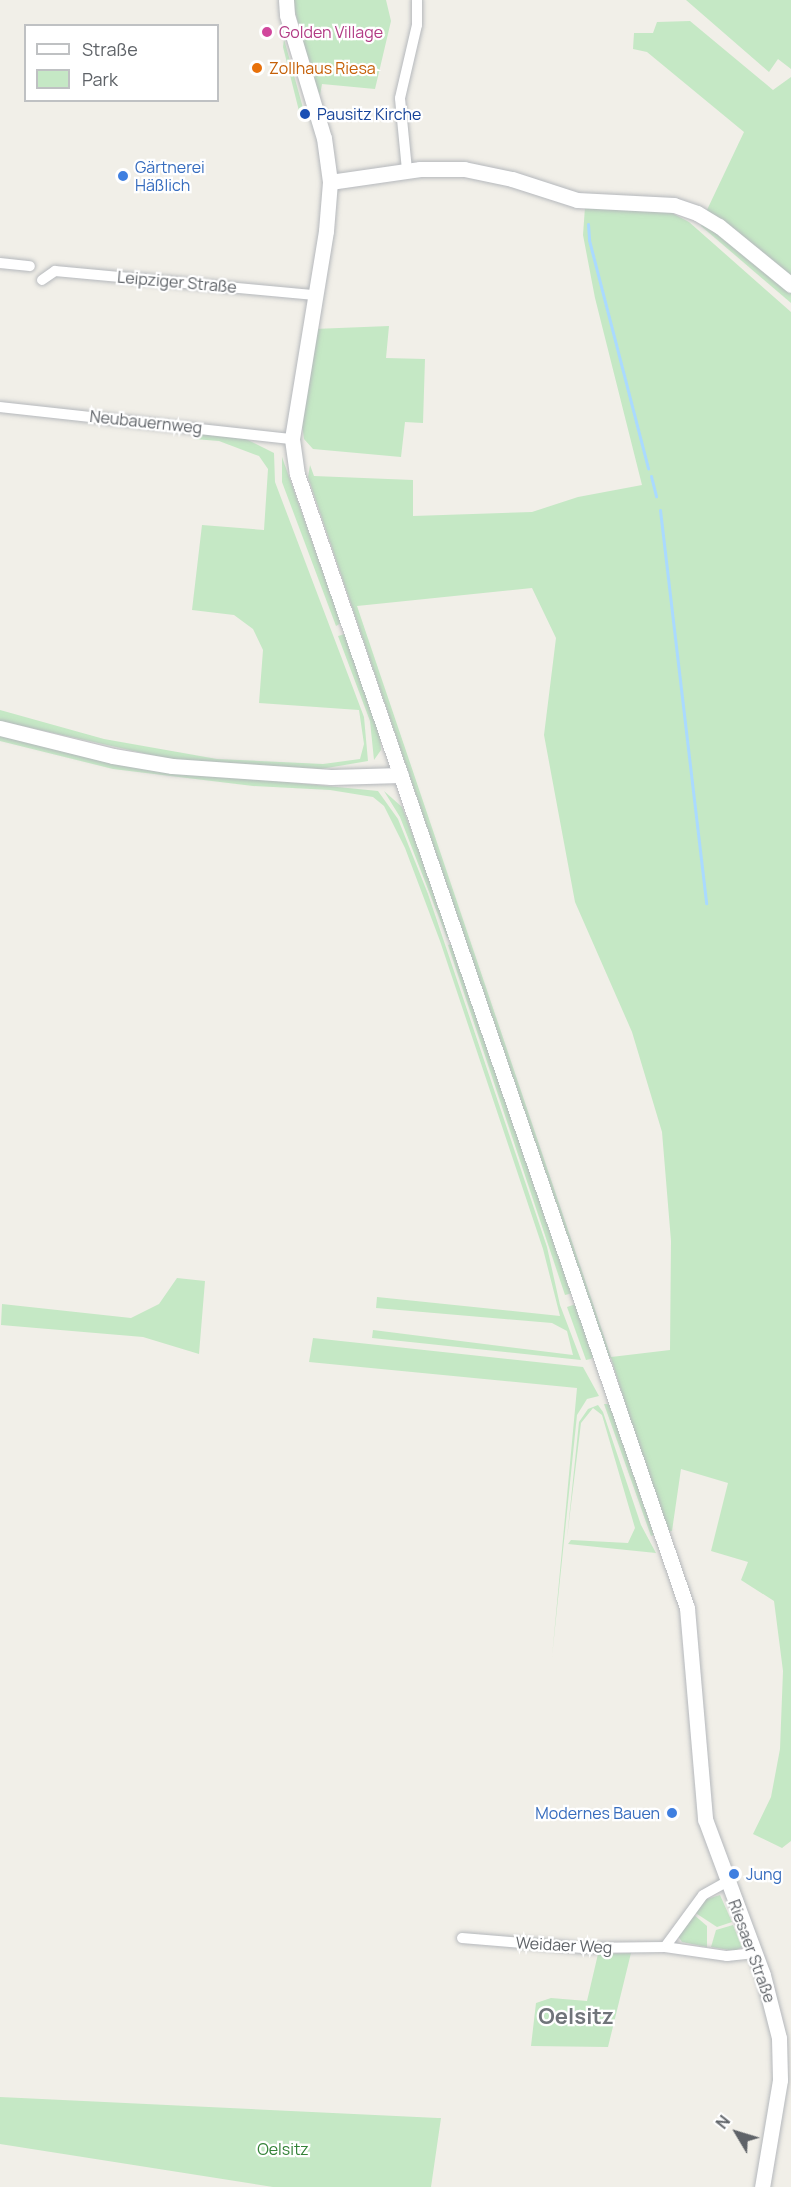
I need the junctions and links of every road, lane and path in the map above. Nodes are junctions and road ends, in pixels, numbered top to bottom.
1 (286, 0) edge
2 (417, 0) edge
3 (407, 170) junction
4 (330, 182) junction
5 (0, 263) edge
6 (30, 266) dead end
7 (42, 280) dead end
8 (791, 285) edge
9 (315, 295) junction
10 (0, 407) edge
11 (292, 439) junction
12 (0, 728) edge
13 (400, 775) junction
14 (726, 1882) junction
15 (462, 1938) dead end
16 (665, 1947) junction
17 (755, 1953) junction
18 (762, 2187) edge

1 - 4 main road
2 - 3 street
3 - 4 main road
3 - 8 main road
4 - 9 main road
5 - 6 street
7 - 9 street, Leipziger Straße
9 - 11 main road
10 - 11 street, Neubauernweg
11 - 13 main road, Riesaer Straße
12 - 13 main road
13 - 14 main road, Riesaer Straße
14 - 16 street
14 - 17 main road, Riesaer Straße
15 - 16 street, Weidaer Weg
16 - 17 street, Weidaer Weg
17 - 18 main road, Riesaer Straße

